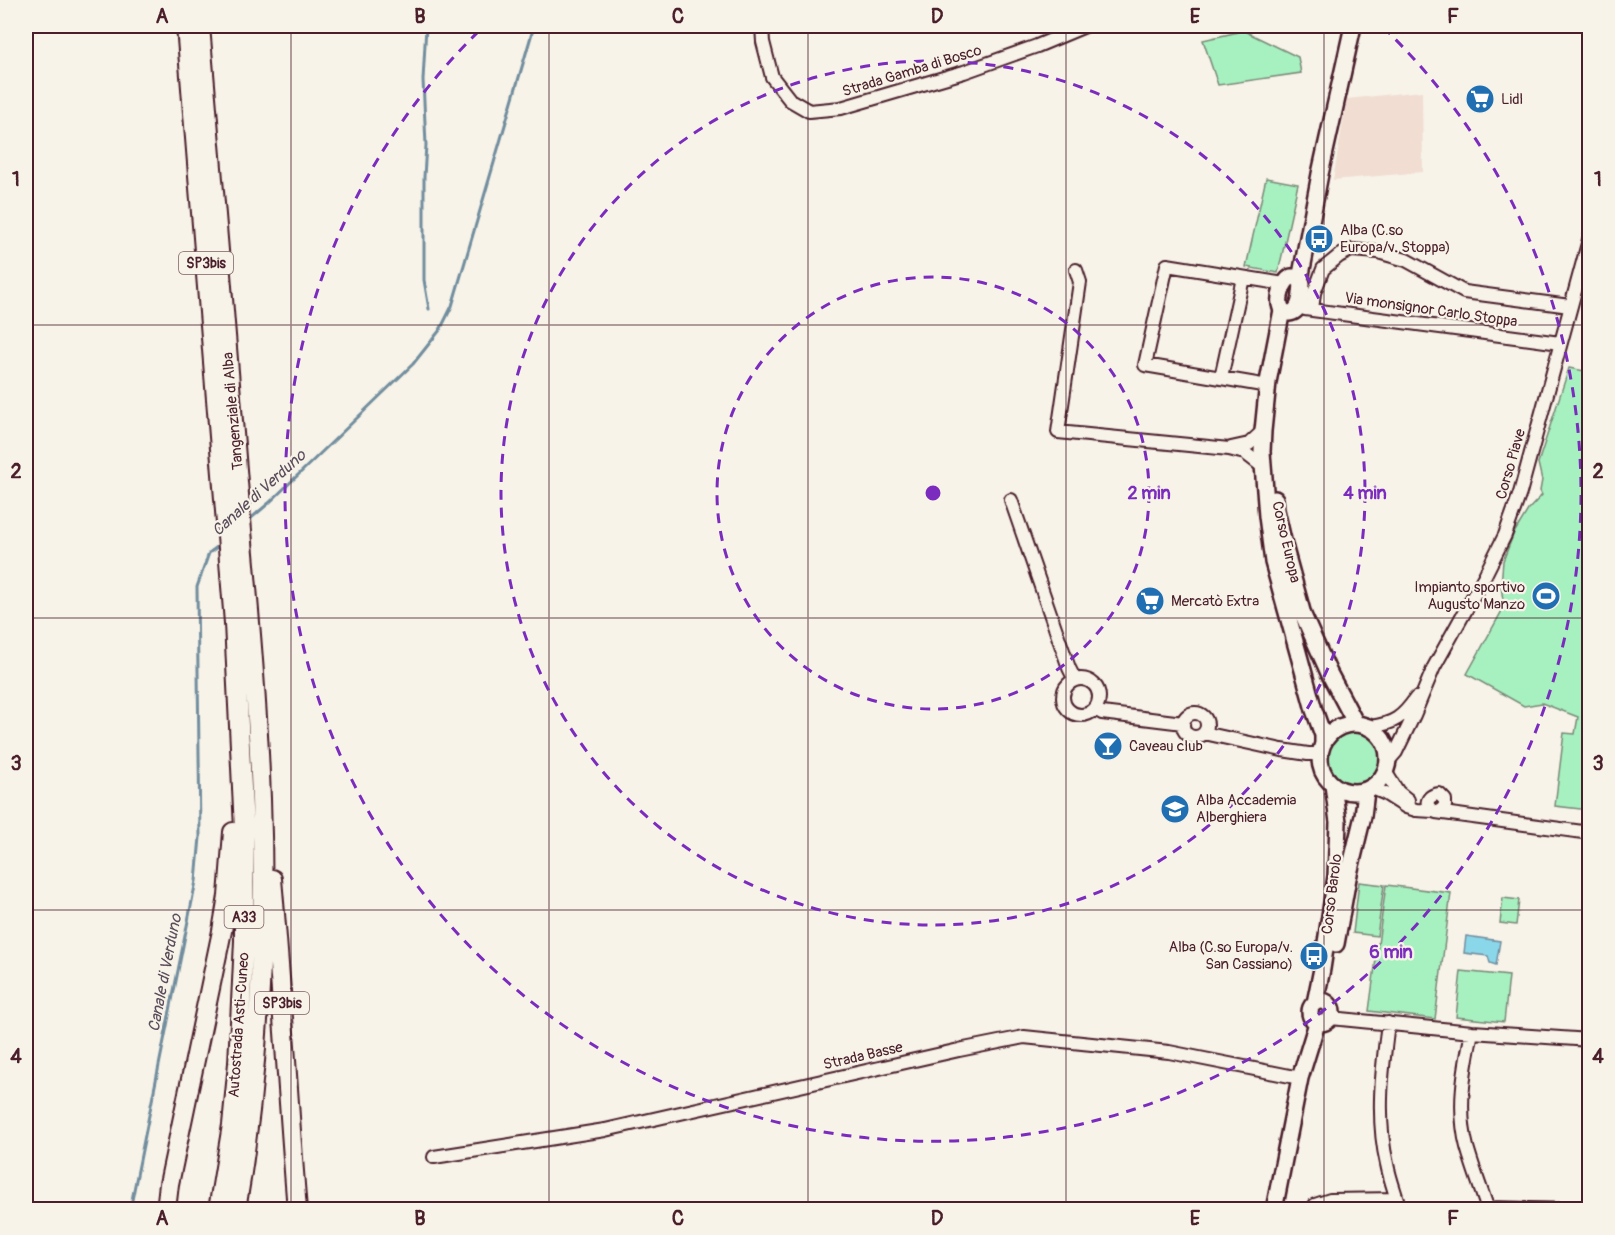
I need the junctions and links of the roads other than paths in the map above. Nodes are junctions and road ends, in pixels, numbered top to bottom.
1 (186, 26) edge
2 (200, 26) edge
3 (762, 26) edge
4 (1085, 26) edge
5 (1345, 26) edge
6 (1353, 26) edge
7 (1590, 236) edge
8 (1076, 270) dead end
9 (1243, 278) junction
10 (1292, 281) junction
11 (1570, 306) junction
12 (1295, 310) junction
13 (1560, 343) junction
14 (1221, 378) junction
15 (1268, 386) junction
16 (1263, 431) junction
17 (1229, 449) junction
18 (1263, 467) junction
19 (1011, 500) dead end
20 (231, 569) junction
21 (1075, 680) junction
22 (1426, 685) junction
23 (1095, 709) junction
24 (1183, 723) junction
25 (1363, 725) junction
26 (1204, 733) junction
27 (1322, 748) junction
28 (1387, 766) junction
29 (1333, 785) junction
30 (1369, 789) junction
31 (261, 798) junction
32 (1439, 809) junction
33 (1590, 833) edge
34 (1321, 1003) junction
35 (1324, 1020) junction
36 (1389, 1023) junction
37 (1472, 1032) junction
38 (1590, 1040) edge
39 (1300, 1078) junction
40 (434, 1157) dead end
41 (1399, 1204) edge
42 (166, 1209) edge
43 (218, 1209) edge
44 (236, 1209) edge
45 (297, 1209) edge
46 (1274, 1209) edge
47 (1314, 1209) edge
48 (1488, 1209) edge
49 (1579, 1209) edge

1 - 20 highway, Tangenziale di Alba / SP3bis
2 - 31 highway, Tangenziale di Alba / SP3bis
3 - 4 street, Strada Gamba di Bosco
5 - 10 main road
6 - 10 main road
7 - 11 street, Corso Piave
8 - 17 street
9 - 10 street
9 - 14 street
9 - 14 street
10 - 12 main road
11 - 12 street
11 - 13 street, Corso Piave
12 - 13 street, Via monsignor Carlo Stoppa
12 - 15 main road, Corso Europa
12 - 25 main road, Corso Europa
13 - 22 street, Corso Piave
14 - 15 street
15 - 16 main road, Corso Europa
16 - 17 street
16 - 18 main road, Corso Europa
17 - 18 street
18 - 27 main road, Corso Europa
19 - 21 street
20 - 42 highway
20 - 43 highway, Autostrada Asti-Cuneo / A33
21 - 23 street
21 - 23 street
22 - 25 street
22 - 28 street
23 - 24 street
24 - 26 street
24 - 26 street
25 - 27 main road
25 - 28 main road
26 - 27 street
27 - 29 main road
28 - 30 main road
28 - 32 street
29 - 30 main road
29 - 34 main road, Corso Barolo
30 - 32 street
30 - 34 main road, Corso Barolo
31 - 44 highway, Autostrada Asti-Cuneo / A33
31 - 45 highway, SP3bis
32 - 33 street
34 - 35 main road
35 - 36 street
35 - 39 main road
36 - 37 street
36 - 41 street
37 - 38 street
37 - 48 street
39 - 40 street, Strada Basse
39 - 46 main road
41 - 47 street
48 - 49 street

